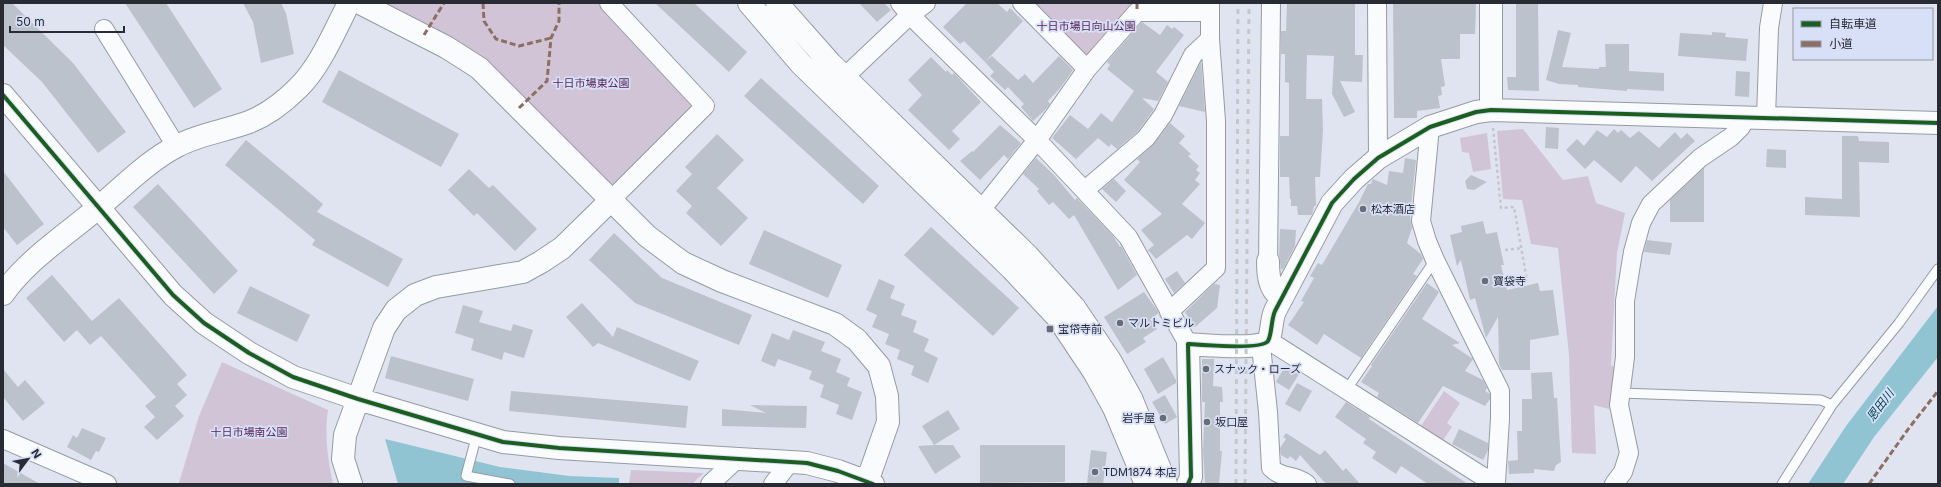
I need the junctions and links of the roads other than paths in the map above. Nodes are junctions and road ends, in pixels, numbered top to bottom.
1 (349, 3) edge
2 (360, 3) edge
3 (609, 3) edge
4 (749, 3) edge
5 (777, 3) edge
6 (926, 3) edge
7 (1022, 3) edge
8 (1271, 3) edge
9 (1377, 3) edge
10 (1491, 3) edge
11 (1773, 3) edge
12 (1210, 8) edge
13 (905, 9) edge
14 (104, 29) dead end
15 (1210, 39) junction
16 (1087, 69) junction
17 (836, 84) junction
18 (3, 95) edge
19 (1491, 110) junction
20 (1756, 118) junction
21 (1938, 123) edge
22 (1430, 127) junction
23 (1037, 140) junction
24 (176, 146) junction
25 (1378, 158) junction
26 (1085, 190) junction
27 (610, 201) junction
28 (98, 208) junction
29 (981, 210) junction
30 (1435, 260) junction
31 (1268, 261) joint
32 (1938, 268) edge
33 (3, 294) edge
34 (1282, 298) junction
35 (1169, 312) junction
36 (1265, 343) junction
37 (1188, 344) junction
38 (1347, 389) junction
39 (1620, 393) junction
40 (358, 398) junction
41 (1832, 405) junction
42 (477, 434) junction
43 (3, 439) edge
44 (736, 459) junction
45 (790, 462) junction
46 (868, 483) edge
47 (1496, 483) edge
48 (107, 484) edge
49 (351, 484) edge
50 (510, 484) edge
51 (710, 484) edge
52 (773, 484) edge
53 (1146, 484) edge
54 (1166, 484) edge
55 (1188, 484) edge
56 (1307, 484) edge
57 (1614, 484) edge
58 (1782, 484) edge

1 - 24 street
2 - 27 street
3 - 27 street
4 - 17 street
5 - 17 street
6 - 13 street
7 - 16 street
8 - 31 street
9 - 25 street
10 - 19 street
11 - 20 street
12 - 15 street
12 - 16 street
13 - 17 street
13 - 23 street
14 - 24 street
15 - 26 street
15 - 35 street
16 - 23 street
17 - 29 street
17 - 53 street
18 - 28 street
19 - 20 street
19 - 22 street
20 - 21 street
20 - 39 street
22 - 25 street
22 - 30 street
23 - 26 street
23 - 29 street
24 - 28 street
25 - 34 street
26 - 35 street
27 - 40 street
27 - 46 street
28 - 33 street
28 - 40 street
29 - 54 street
30 - 38 lane
30 - 47 street
31 - 34 street
32 - 41 lane
34 - 36 street
35 - 37 street
36 - 37 street
36 - 38 street
36 - 56 street
37 - 55 street
38 - 47 street
39 - 41 lane
39 - 57 street
40 - 42 street
40 - 49 street
41 - 58 lane
42 - 44 street
42 - 50 lane
43 - 48 street
44 - 45 street
44 - 51 street
45 - 46 street
45 - 52 street

